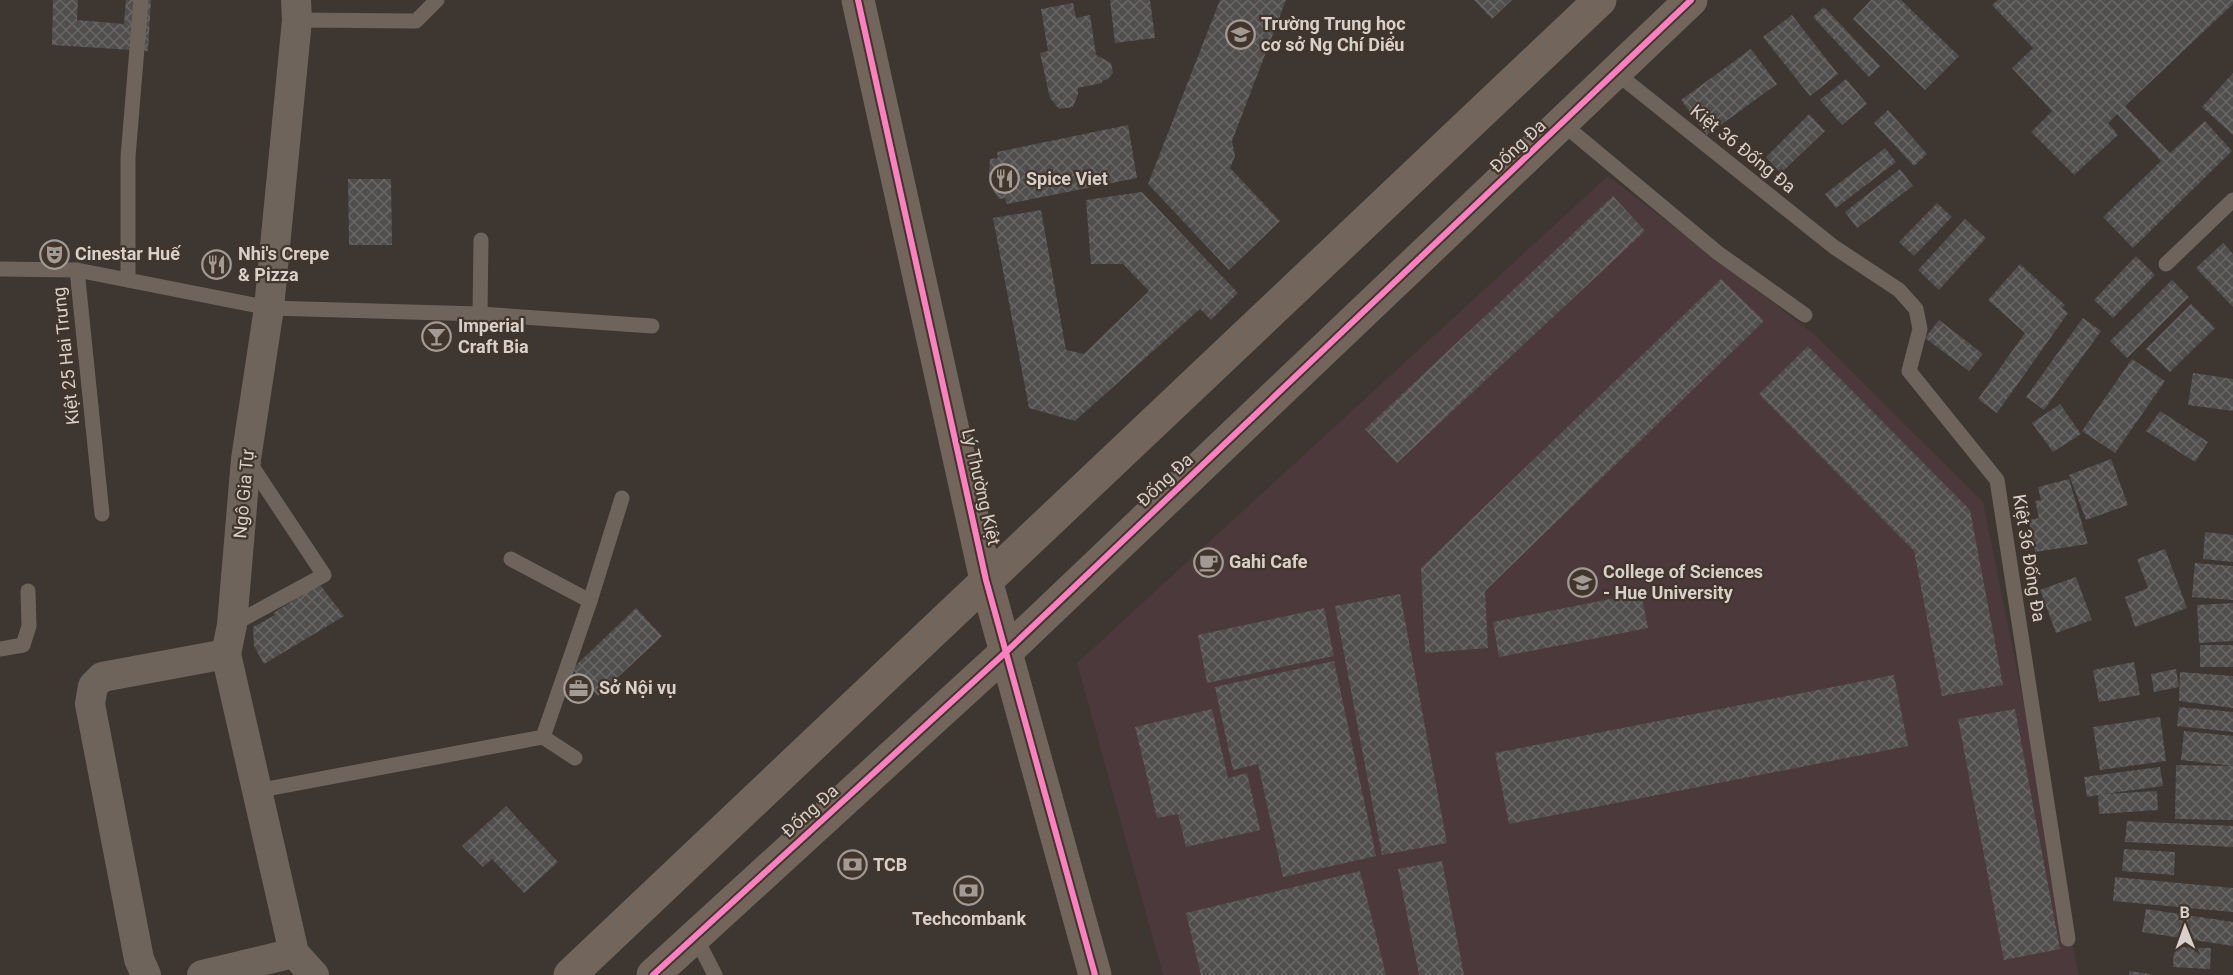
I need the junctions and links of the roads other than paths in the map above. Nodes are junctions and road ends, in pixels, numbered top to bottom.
1 (141, 0) edge
2 (437, 0) edge
3 (859, 0) edge
4 (1600, 0) edge
5 (1691, 0) edge
6 (297, 10) edge
7 (1615, 72) junction
8 (1563, 124) junction
9 (2233, 200) edge
10 (481, 240) dead end
11 (2166, 264) dead end
12 (0, 269) edge
13 (77, 270) junction
14 (128, 280) junction
15 (269, 308) junction
16 (480, 314) junction
17 (1805, 315) dead end
18 (652, 326) dead end
19 (246, 459) junction
20 (622, 498) dead end
21 (102, 514) dead end
22 (511, 559) dead end
23 (986, 580) junction
24 (28, 591) dead end
25 (590, 601) junction
26 (232, 625) junction
27 (0, 649) edge
28 (1006, 652) junction
29 (226, 654) junction
30 (543, 737) junction
31 (575, 758) dead end
32 (256, 791) junction
33 (694, 936) junction
34 (2068, 939) dead end
35 (294, 953) junction
36 (146, 975) edge
37 (202, 975) edge
38 (314, 975) edge
39 (570, 975) edge
40 (654, 975) edge
41 (715, 975) edge
42 (1095, 975) edge

1 - 14 lane
2 - 6 lane
3 - 23 street, Lý Thường Kiệt
4 - 23 street
5 - 7 street, Đống Đa
6 - 15 street, Ngô Gia Tự
7 - 8 street, Đống Đa
7 - 34 lane, Kiệt 36 Đống Đa
8 - 17 lane
8 - 28 street, Đống Đa
9 - 11 lane
10 - 16 lane
12 - 13 lane, Kiệt 25 Hai Trưng
13 - 14 lane
13 - 21 lane, Kiệt 25 Hai Trưng
14 - 15 lane
15 - 16 lane
15 - 19 street, Ngô Gia Tự
16 - 18 lane
19 - 26 street, Ngô Gia Tự
19 - 26 lane
20 - 25 lane
22 - 25 lane
23 - 28 street, Lý Thường Kiệt
23 - 39 street
24 - 27 lane
25 - 30 lane
26 - 29 street, Ngô Gia Tự
28 - 33 street, Đống Đa
28 - 42 street, Lý Thường Kiệt
29 - 32 street, Ngô Gia Tự
29 - 36 street
30 - 31 lane
30 - 32 lane
32 - 35 street, Ngô Gia Tự
33 - 40 street, Đống Đa
33 - 41 lane
35 - 37 street
35 - 38 street, Ngô Gia Tự

